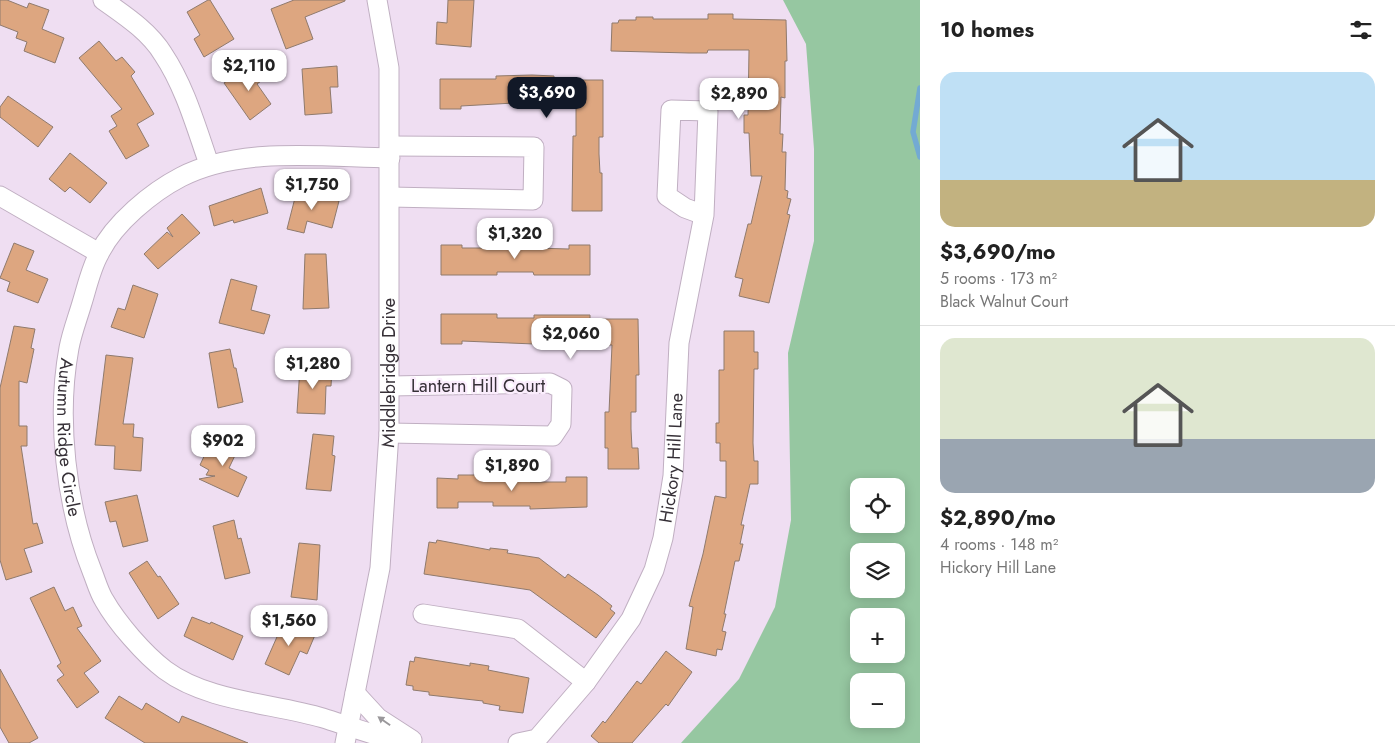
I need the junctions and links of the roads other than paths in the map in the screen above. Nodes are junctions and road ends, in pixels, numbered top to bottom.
1 (103, 0) edge
2 (376, 0) edge
3 (391, 152) junction
4 (209, 164) junction
5 (0, 196) edge
6 (390, 197) junction
7 (704, 215) junction
8 (99, 253) junction
9 (391, 386) junction
10 (389, 432) junction
11 (423, 614) dead end
12 (586, 682) junction
13 (355, 693) junction
14 (347, 735) edge
15 (407, 743) edge
16 (417, 743) edge
17 (518, 743) edge

1 - 4 street
2 - 3 street, Middlebridge Drive
3 - 4 street, Autumn Ridge Circle
3 - 6 street, Middlebridge Drive
3 - 6 street, Autumn Ridge Circle
4 - 8 street, Autumn Ridge Circle
5 - 8 street
6 - 9 street, Middlebridge Drive
7 - 7 street, Hickory Hill Lane
7 - 12 street, Hickory Hill Lane
8 - 14 street, Autumn Ridge Circle
9 - 10 street, Middlebridge Drive
9 - 10 street, Lantern Hill Court
10 - 13 street, Middlebridge Drive
11 - 12 street
12 - 17 street
13 - 14 street, Middlebridge Drive
16 -> 13 street
14 - 15 street, Autumn Ridge Circle

